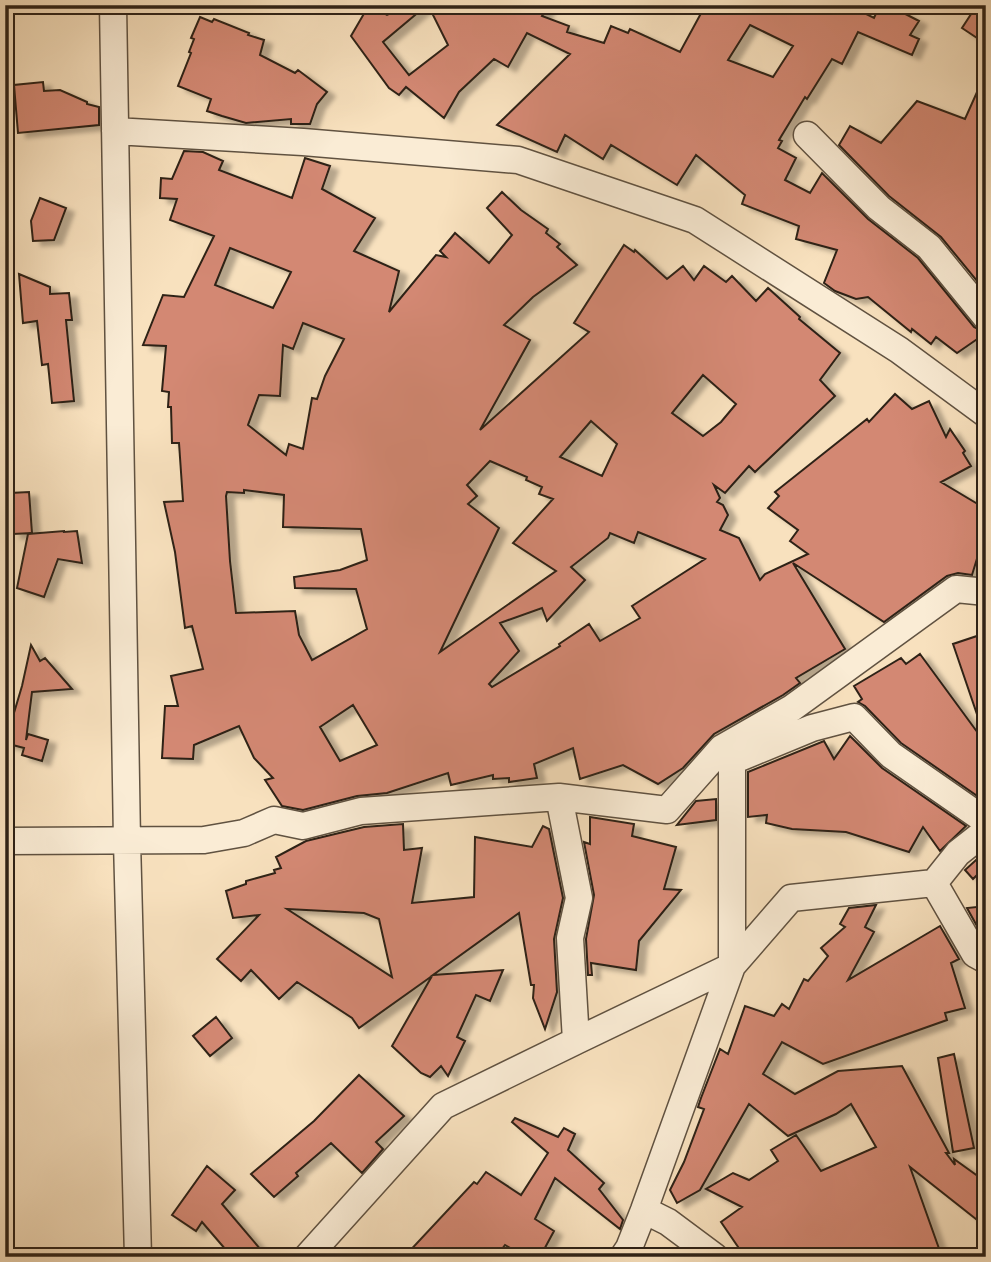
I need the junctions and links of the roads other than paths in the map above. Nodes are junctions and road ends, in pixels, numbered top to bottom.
1 (113, 5) edge
2 (115, 131) junction
3 (807, 135) dead end
4 (986, 317) edge
5 (986, 414) edge
6 (986, 592) edge
7 (727, 755) junction
8 (559, 797) junction
9 (986, 821) edge
10 (986, 831) edge
11 (5, 841) edge
12 (127, 841) junction
13 (933, 883) junction
14 (986, 961) edge
15 (732, 966) junction
16 (576, 1041) junction
17 (644, 1210) junction
18 (138, 1257) edge
19 (307, 1257) edge
20 (623, 1257) edge
21 (715, 1257) edge

1 - 2 street
2 - 5 street
2 - 12 street
3 - 4 street
6 - 7 street
7 - 8 street
7 - 9 street
7 - 15 street
8 - 12 street
8 - 16 street
10 - 13 street
11 - 12 street
12 - 18 street
13 - 14 street
13 - 15 street
15 - 16 street
15 - 17 street
16 - 19 street
17 - 20 street
17 - 21 street

